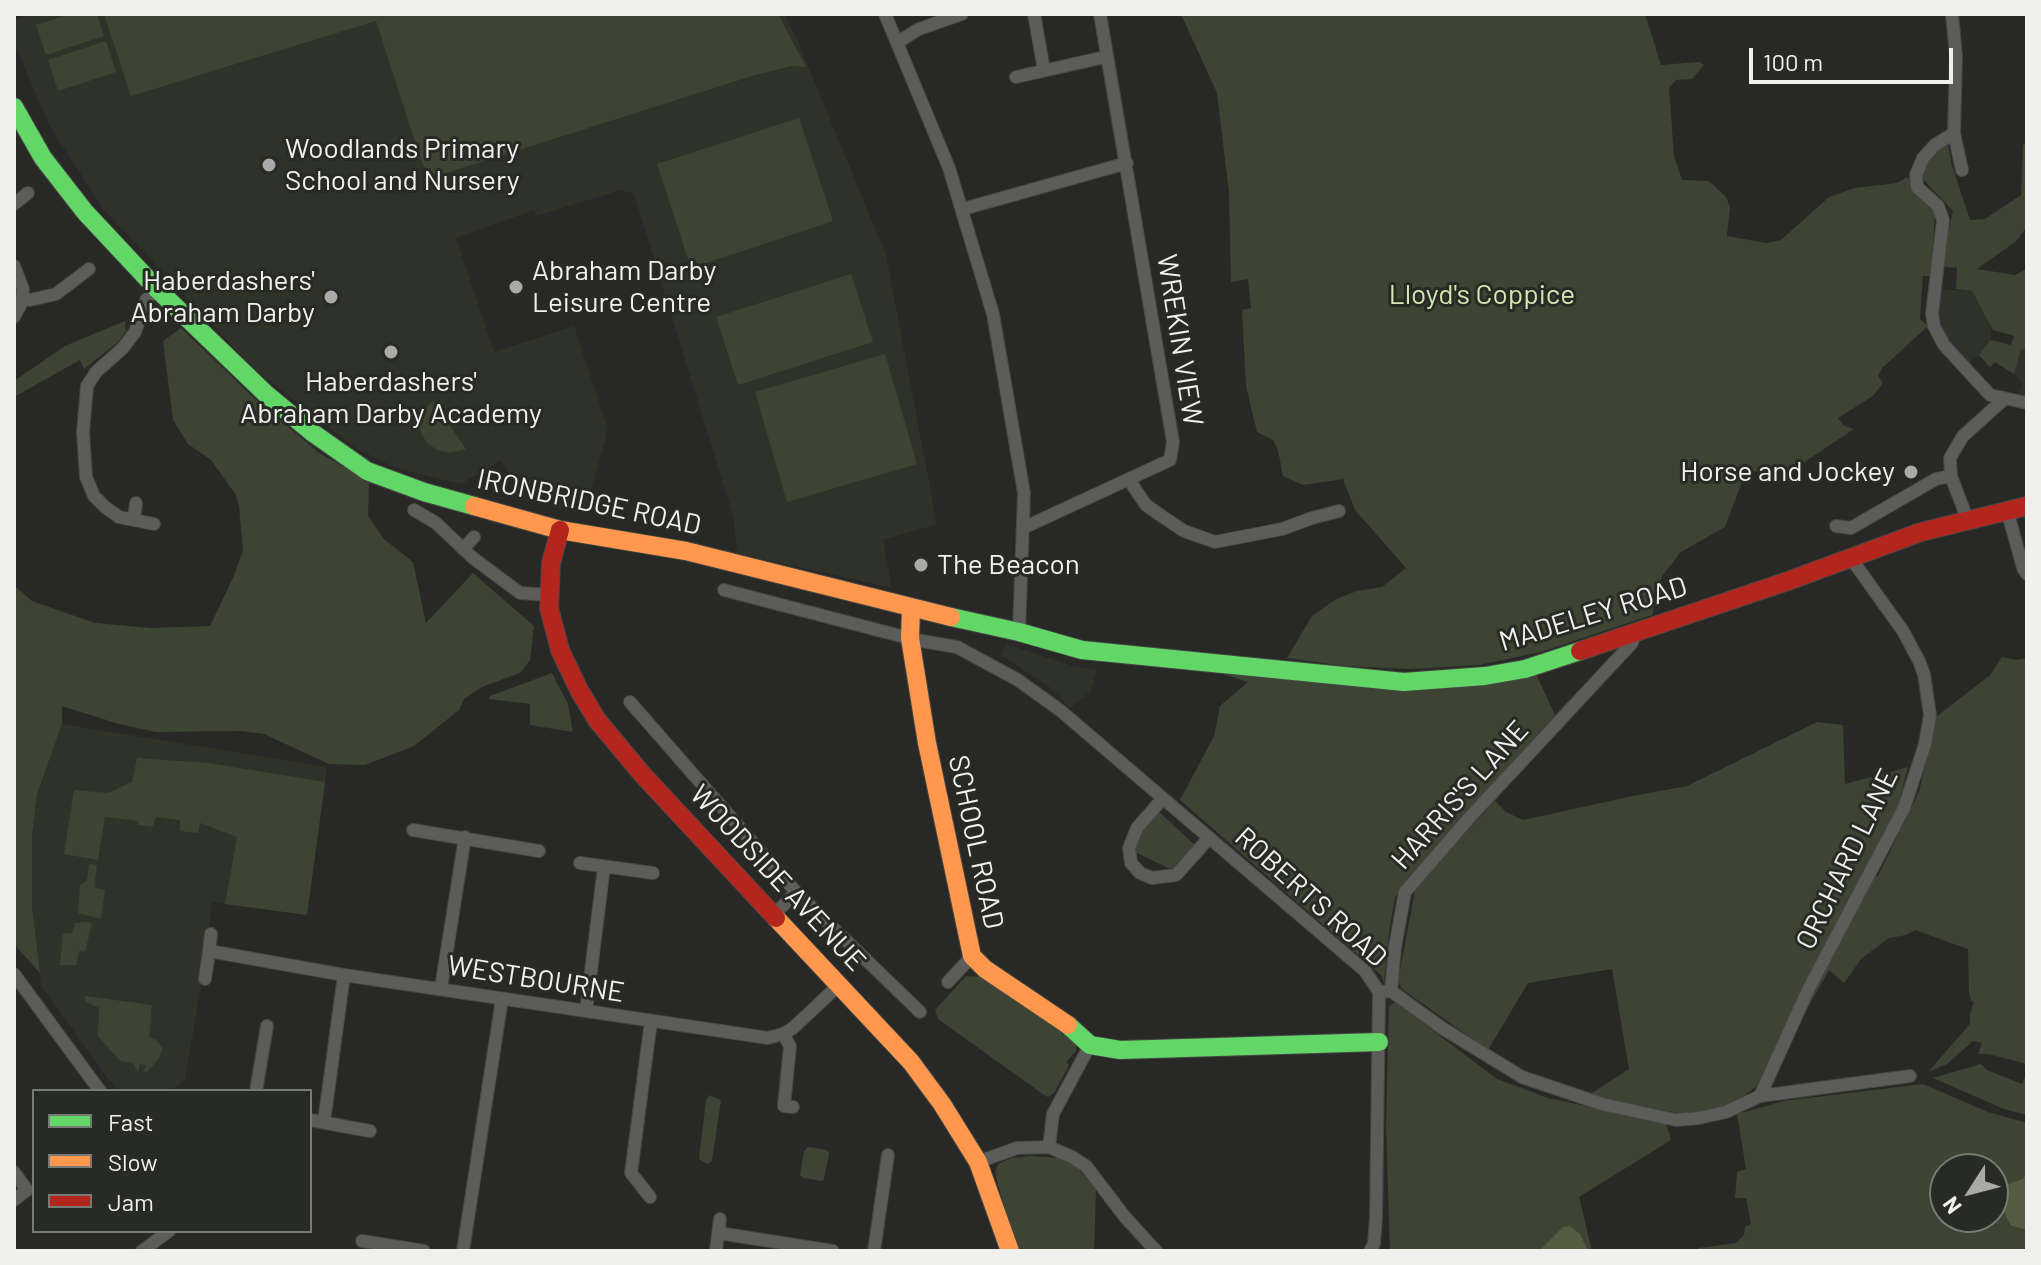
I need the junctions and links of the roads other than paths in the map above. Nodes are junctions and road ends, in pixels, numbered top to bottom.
1 (885, 14) edge
2 (962, 14) edge
3 (1034, 14) edge
4 (1100, 14) edge
5 (1952, 14) edge
6 (898, 42) junction
7 (1105, 57) junction
8 (1044, 70) junction
9 (1016, 77) dead end
10 (14, 107) edge
11 (1954, 133) junction
12 (1127, 163) junction
13 (1962, 170) dead end
14 (28, 193) dead end
15 (14, 204) edge
16 (963, 209) junction
17 (14, 266) edge
18 (89, 269) dead end
19 (157, 289) junction
20 (22, 297) junction
21 (14, 317) edge
22 (2003, 400) junction
23 (2027, 403) edge
24 (1951, 476) junction
25 (1129, 480) junction
26 (136, 503) dead end
27 (2027, 506) edge
28 (414, 510) dead end
29 (2007, 510) junction
30 (1339, 511) dead end
31 (134, 520) junction
32 (1968, 521) junction
33 (154, 524) dead end
34 (1836, 526) dead end
35 (1023, 528) junction
36 (560, 530) junction
37 (474, 537) dead end
38 (463, 549) junction
39 (1850, 557) junction
40 (2027, 574) edge
41 (724, 590) dead end
42 (549, 595) junction
43 (911, 609) junction
44 (1635, 631) junction
45 (1019, 632) junction
46 (910, 638) junction
47 (630, 702) dead end
48 (1163, 798) junction
49 (413, 830) dead end
50 (465, 837) junction
51 (1209, 838) junction
52 (539, 851) dead end
53 (580, 863) dead end
54 (604, 867) junction
55 (653, 873) dead end
56 (796, 892) junction
57 (774, 915) junction
58 (211, 934) dead end
59 (209, 951) junction
60 (972, 956) junction
61 (14, 974) edge
62 (344, 975) junction
63 (205, 979) dead end
64 (948, 982) dead end
65 (839, 985) junction
66 (441, 988) junction
67 (1385, 992) junction
68 (502, 999) junction
69 (586, 1011) junction
70 (920, 1012) dead end
71 (651, 1021) junction
72 (267, 1026) dead end
73 (783, 1034) junction
74 (1379, 1042) junction
75 (1090, 1045) junction
76 (1910, 1076) dead end
77 (99, 1089) edge
78 (256, 1089) edge
79 (1760, 1096) junction
80 (793, 1107) dead end
81 (312, 1120) edge
82 (324, 1122) junction
83 (370, 1131) dead end
84 (1049, 1147) junction
85 (888, 1155) dead end
86 (978, 1162) junction
87 (14, 1172) edge
88 (650, 1197) dead end
89 (14, 1200) edge
90 (720, 1219) dead end
91 (166, 1233) edge
92 (719, 1233) junction
93 (362, 1241) dead end
94 (142, 1251) edge
95 (424, 1251) edge
96 (463, 1251) edge
97 (716, 1251) edge
98 (833, 1251) edge
99 (874, 1251) edge
100 (1010, 1251) edge
101 (1156, 1251) edge
102 (1370, 1251) edge

1 - 6 street
2 - 6 street
3 - 8 street
4 - 7 street, WREKIN VIEW
5 - 11 street
6 - 16 street
7 - 8 street
7 - 12 street, WREKIN VIEW
8 - 9 street
10 - 19 main road, IRONBRIDGE ROAD
11 - 13 street
11 - 22 street
12 - 16 street
12 - 25 street, WREKIN VIEW
14 - 15 street
16 - 35 street
17 - 20 street
18 - 20 street
19 - 31 street
19 - 36 main road, IRONBRIDGE ROAD
20 - 21 street
22 - 23 street
22 - 24 street
24 - 32 street
24 - 34 street
25 - 30 street
25 - 35 street, WREKIN VIEW
26 - 31 street
27 - 29 main road, MADELEY ROAD
28 - 38 street
29 - 32 main road, MADELEY ROAD
29 - 40 street
31 - 33 street
32 - 39 main road, MADELEY ROAD
35 - 45 street
36 - 42 main road, WOODSIDE AVENUE
36 - 43 main road, IRONBRIDGE ROAD
37 - 38 street
38 - 42 street
39 - 44 main road, MADELEY ROAD
39 - 79 street, ORCHARD LANE
41 - 46 street
42 - 57 main road, WOODSIDE AVENUE
43 - 45 main road, IRONBRIDGE ROAD
43 - 46 main road, SCHOOL ROAD
44 - 45 main road, MADELEY ROAD
44 - 67 street, HARRIS'S LANE
46 - 48 street, ROBERTS ROAD
46 - 60 main road, SCHOOL ROAD
47 - 56 street
48 - 51 street, ROBERTS ROAD
48 - 51 street, ROBERTS ROAD
49 - 50 street
50 - 52 street
50 - 66 street
51 - 67 street, ROBERTS ROAD
53 - 54 street
54 - 55 street
54 - 69 street
56 - 57 street
56 - 70 street
57 - 65 main road, WOODSIDE AVENUE
58 - 59 street
59 - 62 street, WESTBOURNE
59 - 63 street
60 - 64 street
60 - 75 main road, SCHOOL ROAD
61 - 77 street
62 - 66 street, WESTBOURNE
62 - 82 street
65 - 73 street
65 - 86 main road, WOODSIDE AVENUE
66 - 68 street, WESTBOURNE
67 - 74 street, HARRIS'S LANE
67 - 79 street
68 - 69 street, WESTBOURNE
68 - 96 street
69 - 71 street, WESTBOURNE
71 - 73 street, WESTBOURNE
71 - 88 street
72 - 78 street
73 - 80 street
74 - 75 main road
74 - 102 street, HARRIS'S LANE
75 - 84 street
76 - 79 street
81 - 82 street
82 - 83 street
84 - 86 street
84 - 101 street
85 - 99 street
86 - 100 main road, WOODSIDE AVENUE
87 - 89 street
90 - 92 street
91 - 94 street
92 - 97 street
92 - 98 street
93 - 95 street

